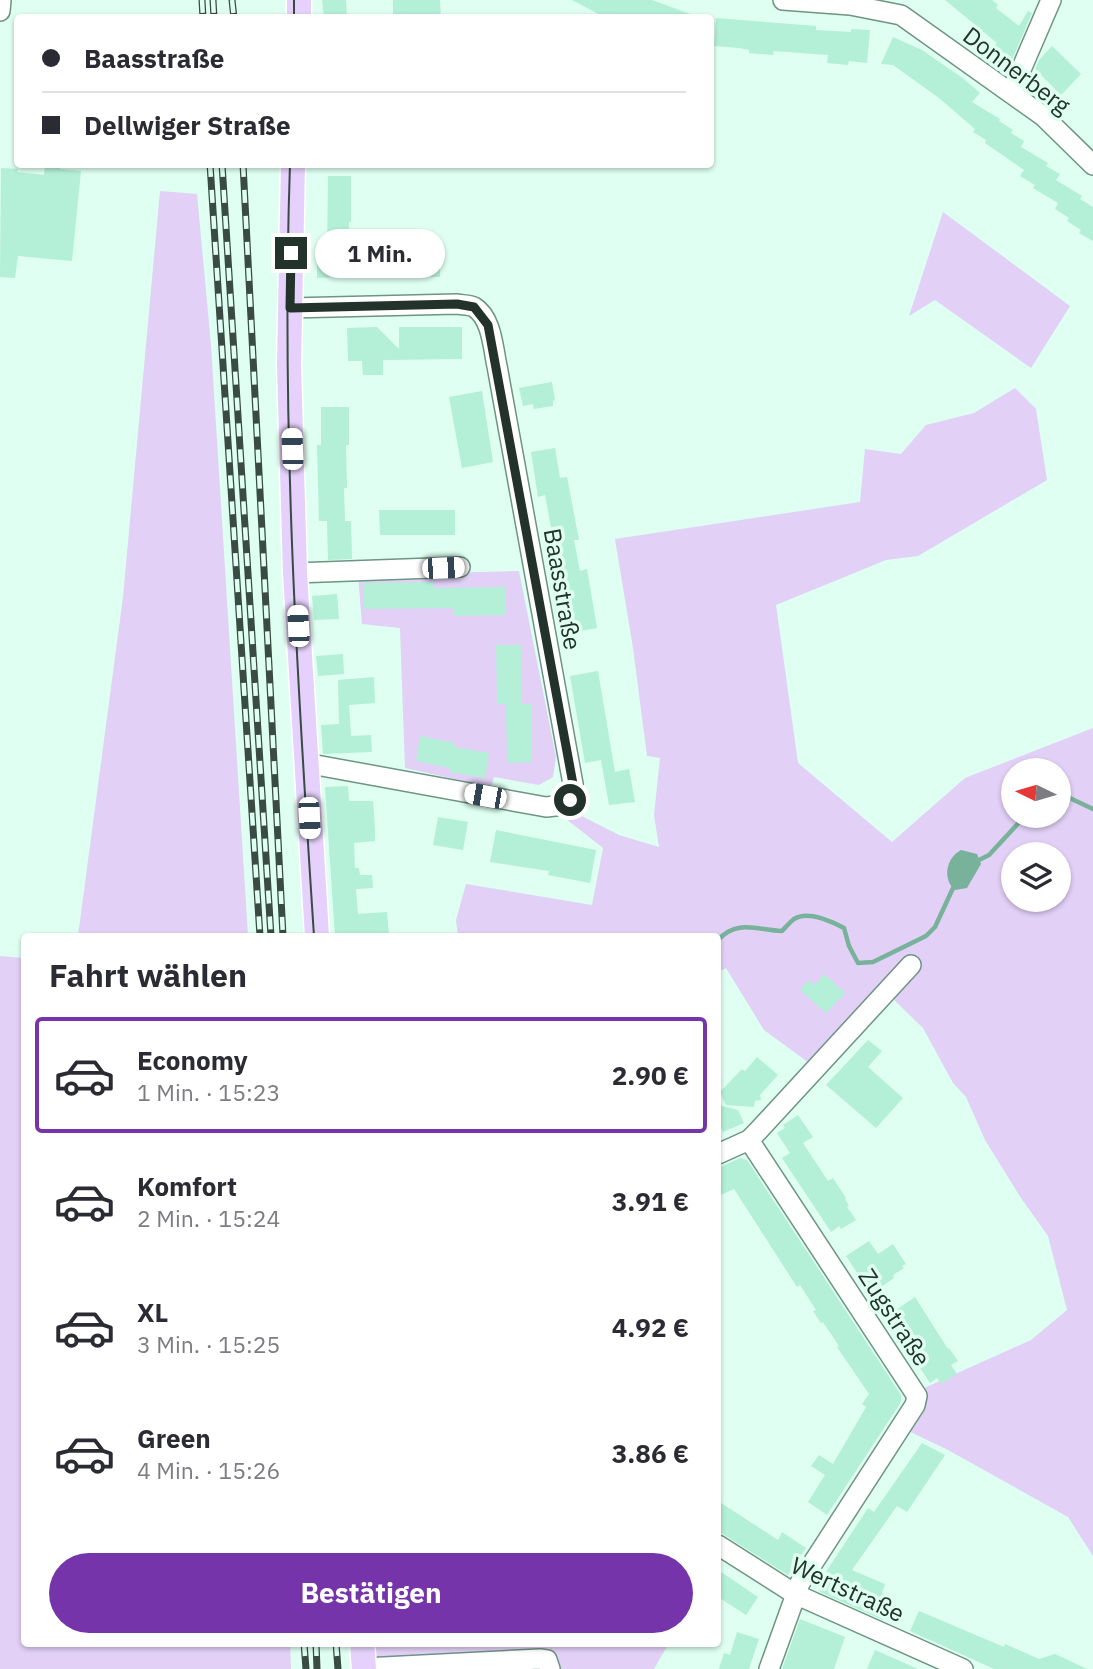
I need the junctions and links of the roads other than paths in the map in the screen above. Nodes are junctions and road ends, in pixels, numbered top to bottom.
1 (1, 0) edge
2 (783, 0) edge
3 (1051, 0) edge
4 (850, 3) edge
5 (905, 8) edge
6 (0, 10) edge
7 (1011, 93) junction
8 (1093, 165) edge
9 (293, 168) edge
10 (290, 308) junction
11 (460, 567) dead end
12 (295, 573) junction
13 (306, 763) junction
14 (317, 933) edge
15 (911, 965) dead end
16 (749, 1139) junction
17 (721, 1153) edge
18 (721, 1547) edge
19 (795, 1594) junction
20 (362, 1647) edge
21 (364, 1669) edge
22 (550, 1669) edge
23 (769, 1669) edge
24 (963, 1669) edge

1 - 6 street
2 - 4 street, Donnerberg
3 - 7 street
4 - 5 street, Donnerberg
5 - 7 street, Donnerberg
7 - 8 street, Donnerberg
9 - 10 main road
10 - 12 main road
10 - 13 street, Baasstraße
11 - 12 street
12 - 13 main road
13 - 14 main road
15 - 16 street
16 - 17 street
16 - 19 street, Zugstraße
18 - 19 street, Wertstraße
19 - 23 street
19 - 24 street, Wertstraße
20 - 21 main road
21 - 22 street

